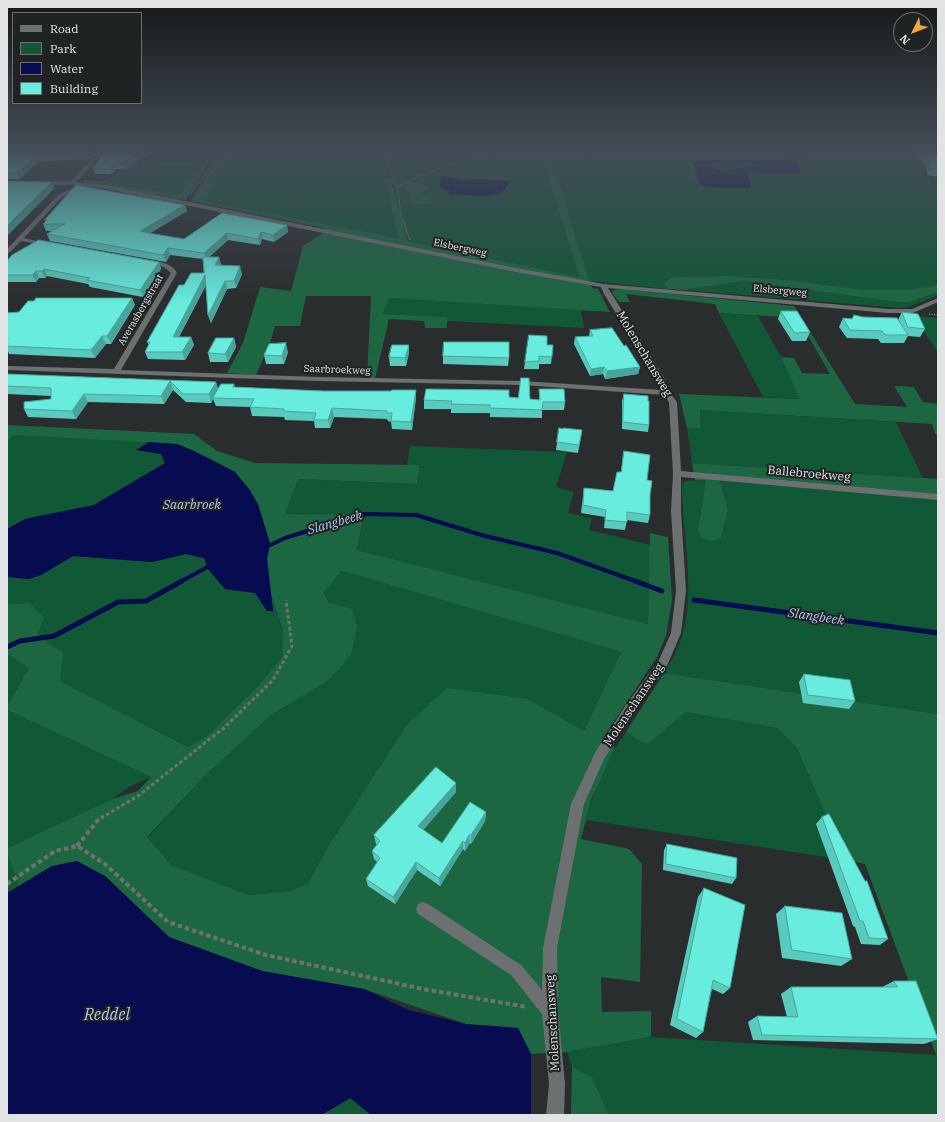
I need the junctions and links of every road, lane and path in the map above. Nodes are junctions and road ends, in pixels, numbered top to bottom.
1 (56, 200) edge
2 (175, 200) edge
3 (399, 200) edge
4 (184, 202) joint
5 (19, 240) junction
6 (410, 243) dead end
7 (58, 246) edge
8 (7, 253) edge
9 (144, 262) edge
10 (604, 286) junction
11 (938, 300) edge
12 (7, 368) edge
13 (116, 372) junction
14 (666, 393) junction
15 (677, 474) junction
16 (938, 497) edge
17 (286, 600) dead end
18 (77, 846) junction
19 (7, 884) edge
20 (423, 909) dead end
21 (550, 1011) junction
22 (555, 1115) edge

1 - 5 street
2 - 4 street, Elsbergweg
3 - 6 path
4 - 10 street, Elsbergweg
5 - 7 street
5 - 8 street
9 - 13 street, Averasbergstraat
10 - 11 street, Elsbergweg
10 - 14 street, Molenschansweg
12 - 13 street, Saarbroekweg
13 - 14 street, Saarbroekweg
14 - 15 street, Molenschansweg
15 - 16 street, Ballebroekweg
15 - 21 street, Molenschansweg
17 - 18 path
18 - 19 path
18 - 21 path
20 - 21 street
21 - 22 street, Molenschansweg

